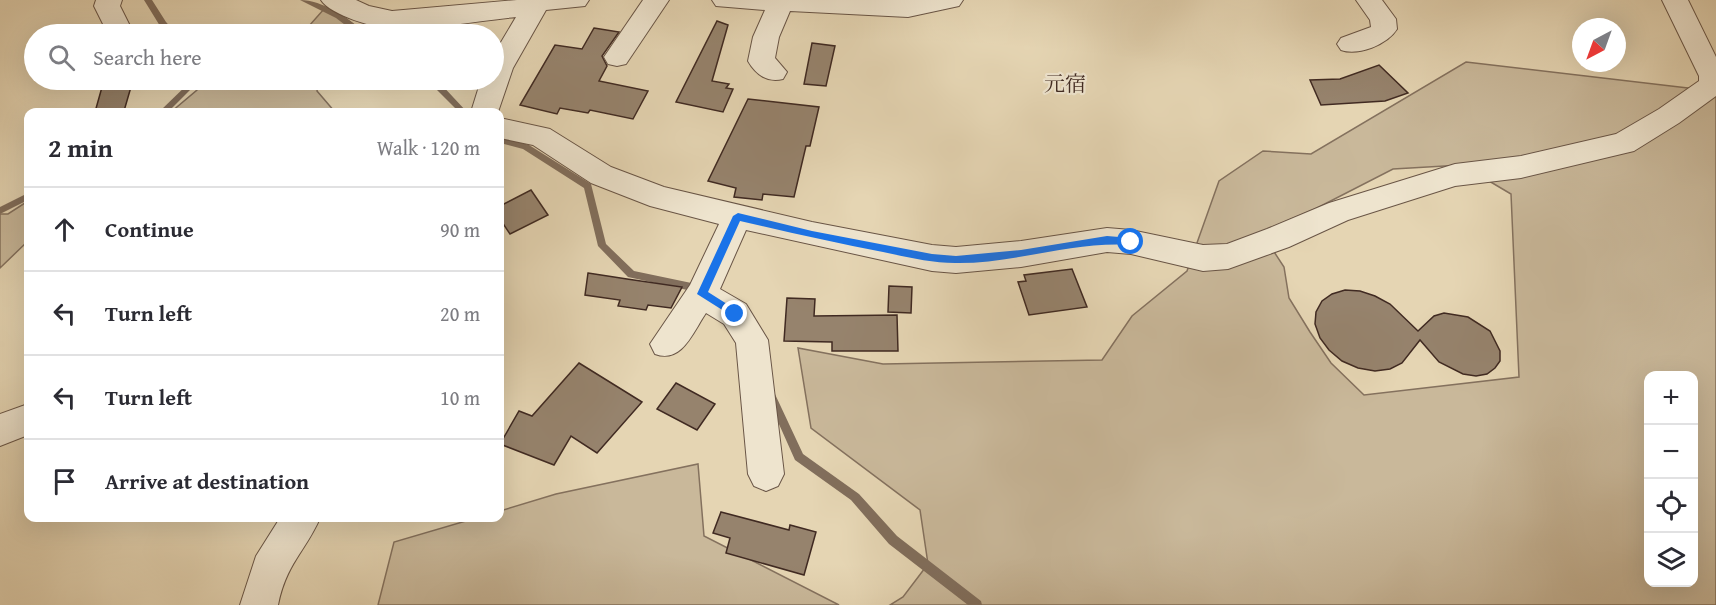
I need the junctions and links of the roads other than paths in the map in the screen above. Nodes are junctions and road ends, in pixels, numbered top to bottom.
1 (109, 0) edge
2 (334, 0) edge
3 (576, 0) edge
4 (656, 0) edge
5 (725, 0) edge
6 (950, 0) edge
7 (1369, 0) edge
8 (1675, 0) edge
9 (538, 3) edge
10 (781, 3) junction
11 (116, 24) edge
12 (1350, 44) dead end
13 (617, 57) dead end
14 (504, 62) edge
15 (774, 72) dead end
16 (491, 90) edge
17 (486, 108) edge
18 (504, 129) edge
19 (738, 216) junction
20 (702, 294) junction
21 (666, 344) dead end
22 (24, 421) edge
23 (0, 430) edge
24 (766, 474) dead end
25 (299, 522) edge
26 (259, 605) edge

1 - 11 street
2 - 9 street
3 - 9 street
4 - 13 street
5 - 10 street
6 - 10 street
7 - 12 street
8 - 19 street
9 - 14 street
10 - 15 street
16 - 17 street
18 - 19 street
19 - 20 street
20 - 21 street
20 - 24 street
22 - 23 street
25 - 26 street

